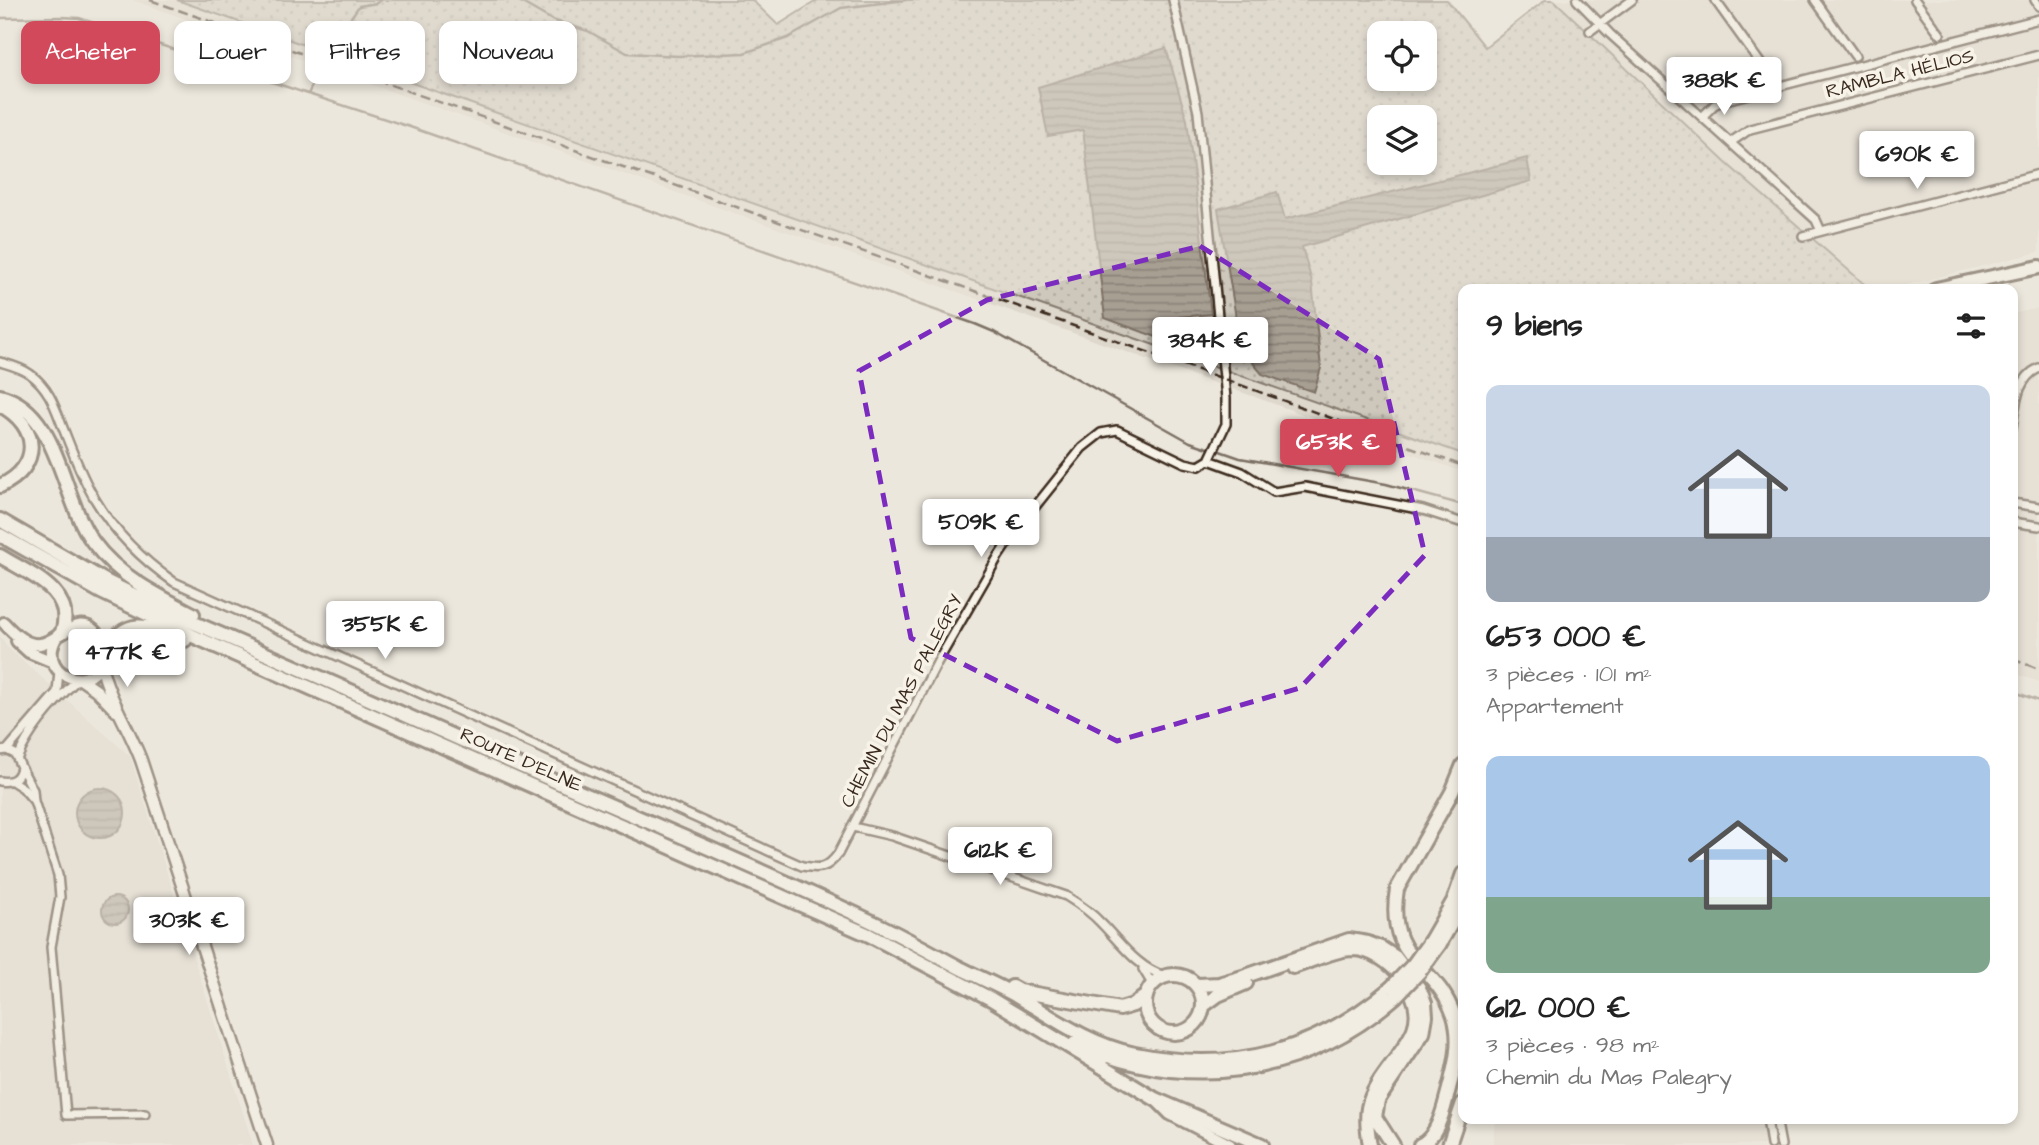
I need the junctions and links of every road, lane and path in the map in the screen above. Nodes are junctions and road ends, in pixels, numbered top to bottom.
1 (1172, 0) edge
2 (1577, 0) edge
3 (1632, 0) edge
4 (1715, 0) edge
5 (1815, 0) edge
6 (1915, 0) edge
7 (2035, 0) edge
8 (2039, 6) edge
9 (2039, 19) edge
10 (1600, 24) junction
11 (1590, 31) dead end
12 (1940, 34) dead end
13 (2039, 55) edge
14 (1855, 56) dead end
15 (1771, 78) dead end
16 (1702, 117) junction
17 (1731, 142) junction
18 (2039, 174) edge
19 (1821, 230) junction
20 (1803, 236) dead end
21 (2039, 267) edge
22 (2039, 274) edge
23 (1959, 284) edge
24 (1990, 284) edge
25 (0, 362) edge
26 (2039, 368) edge
27 (2018, 393) edge
28 (0, 396) edge
29 (0, 405) edge
30 (1210, 458) junction
31 (0, 486) edge
32 (2018, 504) edge
33 (2039, 508) edge
34 (0, 520) edge
35 (1458, 521) edge
36 (2018, 523) edge
37 (2039, 526) edge
38 (0, 535) edge
39 (0, 556) edge
40 (2, 620) edge
41 (60, 634) junction
42 (103, 658) junction
43 (281, 660) junction
44 (56, 667) junction
45 (79, 679) junction
46 (126, 723) junction
47 (4, 751) edge
48 (18, 757) junction
49 (479, 763) junction
50 (21, 767) junction
51 (1458, 776) edge
52 (12, 780) junction
53 (1, 782) edge
54 (34, 801) junction
55 (853, 827) junction
56 (1458, 888) edge
57 (1458, 910) edge
58 (884, 927) junction
59 (1435, 942) junction
60 (1139, 962) junction
61 (1165, 976) junction
62 (1197, 985) junction
63 (1149, 990) junction
64 (1393, 992) junction
65 (1203, 1006) junction
66 (1027, 1021) junction
67 (1458, 1032) edge
68 (1458, 1032) edge
69 (1155, 1099) junction
70 (145, 1114) dead end
71 (1458, 1117) edge
72 (1768, 1124) edge
73 (1777, 1124) edge
74 (267, 1145) edge
75 (1230, 1145) edge
76 (1262, 1145) edge
77 (1370, 1145) edge
78 (1392, 1145) edge
79 (1420, 1145) edge
80 (1449, 1145) edge
81 (1771, 1145) edge
82 (1781, 1145) edge

1 - 30 street
2 - 10 street
3 - 10 street
4 - 15 street
5 - 14 street
6 - 12 street
7 - 8 street
9 - 16 street, RAMBLA HÉLIOS
10 - 11 street
10 - 16 street
13 - 17 street, RAMBLA HÉLIOS
16 - 17 street
17 - 19 street
18 - 19 street
19 - 20 street
21 - 23 main road
22 - 24 main road
25 - 55 street
26 - 27 street
28 - 43 main road
29 - 31 main road
30 - 35 street
30 - 55 street, CHEMIN DU MAS PALEGRY
32 - 33 street
34 - 43 main road, ROUTE D'ELNE
36 - 37 street
38 - 49 main road, ROUTE D'ELNE
39 - 41 main road
40 - 41 main road
40 - 44 main road
41 - 42 main road
41 - 44 main road
42 - 45 main road
42 - 46 street
42 - 49 main road
43 - 58 main road, ROUTE D'ELNE
44 - 45 main road
44 - 47 street
45 - 46 street
45 - 48 street
46 - 74 street
47 - 48 street
48 - 50 street
49 - 66 main road, ROUTE D'ELNE
50 - 52 street
50 - 54 street
51 - 67 main road
52 - 53 street
52 - 54 street
54 - 70 street
55 - 60 street, CHEMIN DU MAS PALEGRY
56 - 59 main road
57 - 59 main road
58 - 63 main road
58 - 64 main road
59 - 64 main road, bridge
60 - 61 street, CHEMIN DU MAS PALEGRY
60 - 63 street, CHEMIN DU MAS PALEGRY
61 - 62 main road
61 - 63 main road
62 - 65 main road
62 - 78 main road
63 - 65 main road
64 - 66 main road
65 - 77 main road
66 - 69 main road
68 - 79 main road
69 - 75 main road
69 - 76 main road
71 - 80 main road
72 - 81 street
73 - 82 street

